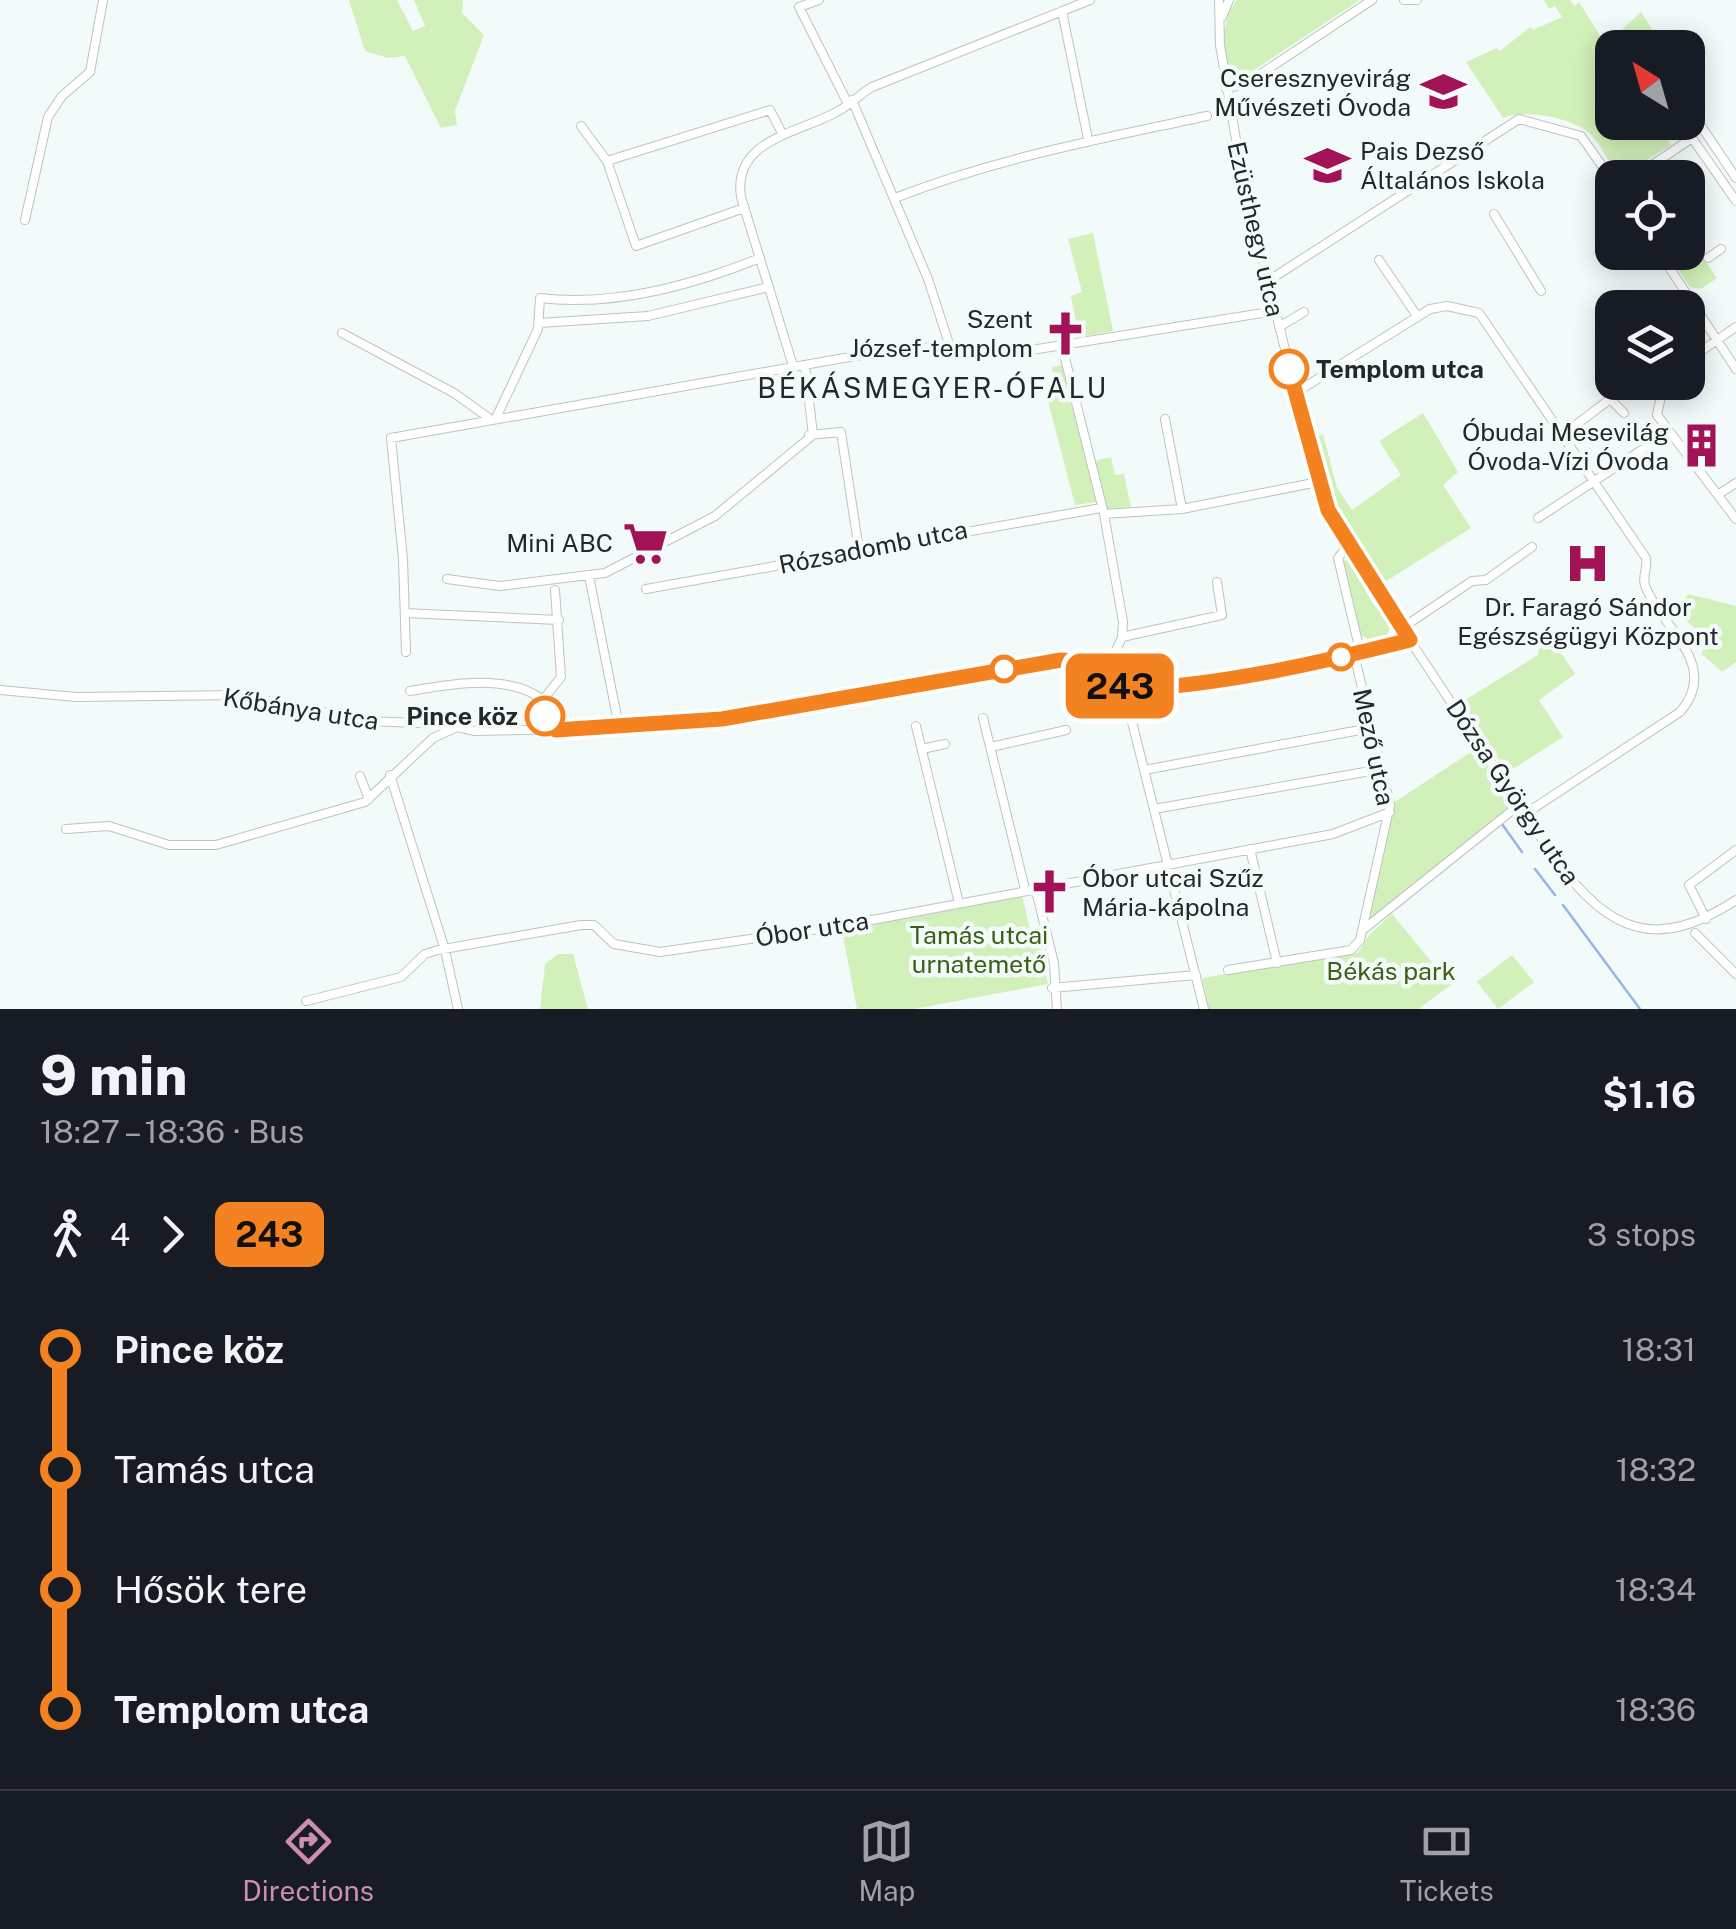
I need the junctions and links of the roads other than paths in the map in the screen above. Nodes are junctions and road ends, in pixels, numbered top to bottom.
1 (103, 0) edge
2 (820, 0) edge
3 (1090, 0) edge
4 (1219, 0) edge
5 (1229, 0) edge
6 (1372, 0) edge
7 (1404, 0) edge
8 (1417, 0) edge
9 (1062, 11) junction
10 (1220, 21) junction
11 (1226, 89) junction
12 (847, 104) junction
13 (1207, 116) dead end
14 (581, 126) dead end
15 (1705, 132) edge
16 (783, 135) junction
17 (1088, 139) junction
18 (1689, 140) edge
19 (1693, 140) edge
20 (1736, 154) edge
21 (1598, 160) edge
22 (1660, 160) edge
23 (1725, 161) junction
24 (608, 162) junction
25 (1736, 178) edge
26 (895, 198) junction
27 (1736, 202) edge
28 (744, 208) junction
29 (1494, 214) dead end
30 (25, 220) dead end
31 (1721, 249) dead end
32 (760, 258) junction
33 (1708, 258) dead end
34 (1379, 260) dead end
35 (1671, 270) edge
36 (1268, 281) junction
37 (769, 287) junction
38 (1541, 291) dead end
39 (1275, 311) junction
40 (1304, 312) dead end
41 (1417, 316) junction
42 (540, 323) junction
43 (1279, 327) junction
44 (1736, 327) edge
45 (342, 333) dead end
46 (1715, 338) junction
47 (1062, 346) junction
48 (1705, 346) edge
49 (951, 350) junction
50 (805, 365) junction
51 (793, 366) junction
52 (1736, 369) edge
53 (1295, 393) junction
54 (1660, 400) edge
55 (1624, 414) dead end
56 (493, 418) junction
57 (1166, 418) dead end
58 (1669, 432) junction
59 (1564, 434) junction
60 (811, 435) junction
61 (1594, 480) junction
62 (1318, 482) junction
63 (1736, 482) edge
64 (1719, 494) junction
65 (1182, 509) junction
66 (1102, 511) junction
67 (1538, 518) dead end
68 (1736, 518) edge
69 (1348, 546) junction
70 (1532, 547) dead end
71 (860, 550) junction
72 (590, 576) junction
73 (447, 579) dead end
74 (1216, 582) dead end
75 (646, 589) dead end
76 (555, 590) dead end
77 (405, 613) junction
78 (560, 620) junction
79 (1402, 628) junction
80 (1122, 637) junction
81 (1410, 640) junction
82 (406, 652) dead end
83 (1357, 652) junction
84 (1106, 674) junction
85 (0, 690) edge
86 (1124, 690) junction
87 (410, 691) dead end
88 (543, 700) junction
89 (984, 718) dead end
90 (916, 726) dead end
91 (619, 727) junction
92 (455, 728) junction
93 (1371, 728) junction
94 (556, 730) junction
95 (1066, 730) dead end
96 (945, 744) dead end
97 (991, 747) junction
98 (922, 749) junction
99 (1382, 769) junction
100 (1144, 770) junction
101 (390, 775) junction
102 (360, 776) dead end
103 (369, 798) junction
104 (1519, 805) junction
105 (1154, 809) junction
106 (1390, 812) junction
107 (1525, 814) junction
108 (66, 830) dead end
109 (1250, 849) junction
110 (1736, 850) edge
111 (1168, 862) junction
112 (1030, 888) junction
113 (1736, 900) edge
114 (960, 904) junction
115 (1706, 919) junction
116 (1364, 929) junction
117 (1694, 929) junction
118 (445, 950) junction
119 (1277, 963) junction
120 (1228, 970) dead end
121 (1736, 974) edge
122 (1196, 975) junction
123 (1052, 988) junction
124 (306, 1002) dead end
125 (458, 1009) edge
126 (1057, 1009) edge
127 (1204, 1009) edge

1 - 30 street
2 - 12 street
3 - 9 street
4 - 10 street, Ezüsthegy utca
5 - 10 street, Ezüsthegy utca
6 - 11 street
7 - 8 street
9 - 12 street
9 - 17 street
10 - 11 street, Ezüsthegy utca
11 - 36 street, Ezüsthegy utca
12 - 16 street
12 - 26 street
13 - 17 street
14 - 24 street
15 - 23 street
16 - 24 street
16 - 28 street
17 - 26 street
18 - 22 street
19 - 27 street
20 - 23 street
21 - 36 street
23 - 25 street
24 - 28 street
26 - 49 street
28 - 32 street
29 - 38 street
31 - 33 street
32 - 37 street
32 - 42 street
34 - 41 street
35 - 46 street
36 - 39 street, Ezüsthegy utca
37 - 42 street
37 - 51 street
39 - 43 street, Ezüsthegy utca
39 - 47 street
40 - 43 street
41 - 53 street
41 - 59 street
42 - 56 street
43 - 53 street, Ezüsthegy utca
44 - 46 street
45 - 56 street
46 - 48 street
46 - 52 street
47 - 49 street
47 - 66 street
49 - 50 street
50 - 51 street
50 - 60 street
51 - 56 street
53 - 62 street, Ezüsthegy utca
54 - 58 street
55 - 59 street
56 - 77 street
57 - 65 street
58 - 61 street
58 - 64 street
59 - 61 street
60 - 71 street
60 - 72 street
61 - 67 street
61 - 107 street
62 - 65 street, Rózsadomb utca
62 - 69 street, Ezüsthegy utca
63 - 64 street
64 - 68 street
65 - 66 street, Rózsadomb utca
66 - 71 street, Rózsadomb utca
66 - 80 street
69 - 79 street, Ezüsthegy utca
69 - 83 street, Ezüsthegy utca
70 - 79 street
71 - 75 street, Rózsadomb utca
72 - 73 street
72 - 91 street
74 - 80 street
76 - 78 street
77 - 78 street
77 - 82 street
78 - 88 street
79 - 81 street, Ezüsthegy utca
80 - 84 street
81 - 83 street
81 - 104 street, Dózsa György utca
83 - 86 street
83 - 93 street, Mező utca
84 - 86 street, Kőbánya utca
84 - 91 street, Kőbánya utca
85 - 92 street, Kőbánya utca
86 - 100 street
87 - 88 street
88 - 94 street
89 - 97 street
90 - 98 street
91 - 94 street, Kőbánya utca
92 - 94 street, Kőbánya utca
92 - 101 street
93 - 99 street, Mező utca
93 - 100 street
95 - 97 street
96 - 98 street
97 - 112 street
98 - 114 street
99 - 105 street
99 - 106 street, Mező utca
100 - 105 street
101 - 103 street
101 - 118 street
102 - 103 street
103 - 108 street
104 - 107 street, Dózsa György utca
104 - 116 street
105 - 111 street
106 - 109 street, Óbor utca
106 - 116 street, Mező utca
107 - 117 street, Dózsa György utca
109 - 111 street, Óbor utca
109 - 119 street
110 - 115 street
111 - 112 street, Óbor utca
111 - 122 street
112 - 114 street, Óbor utca
112 - 123 street
113 - 115 street
114 - 118 street, Óbor utca
115 - 117 street
116 - 119 street
117 - 121 street
118 - 124 street, Óbor utca
118 - 125 street
119 - 120 street
122 - 123 street
122 - 127 street
123 - 126 street

